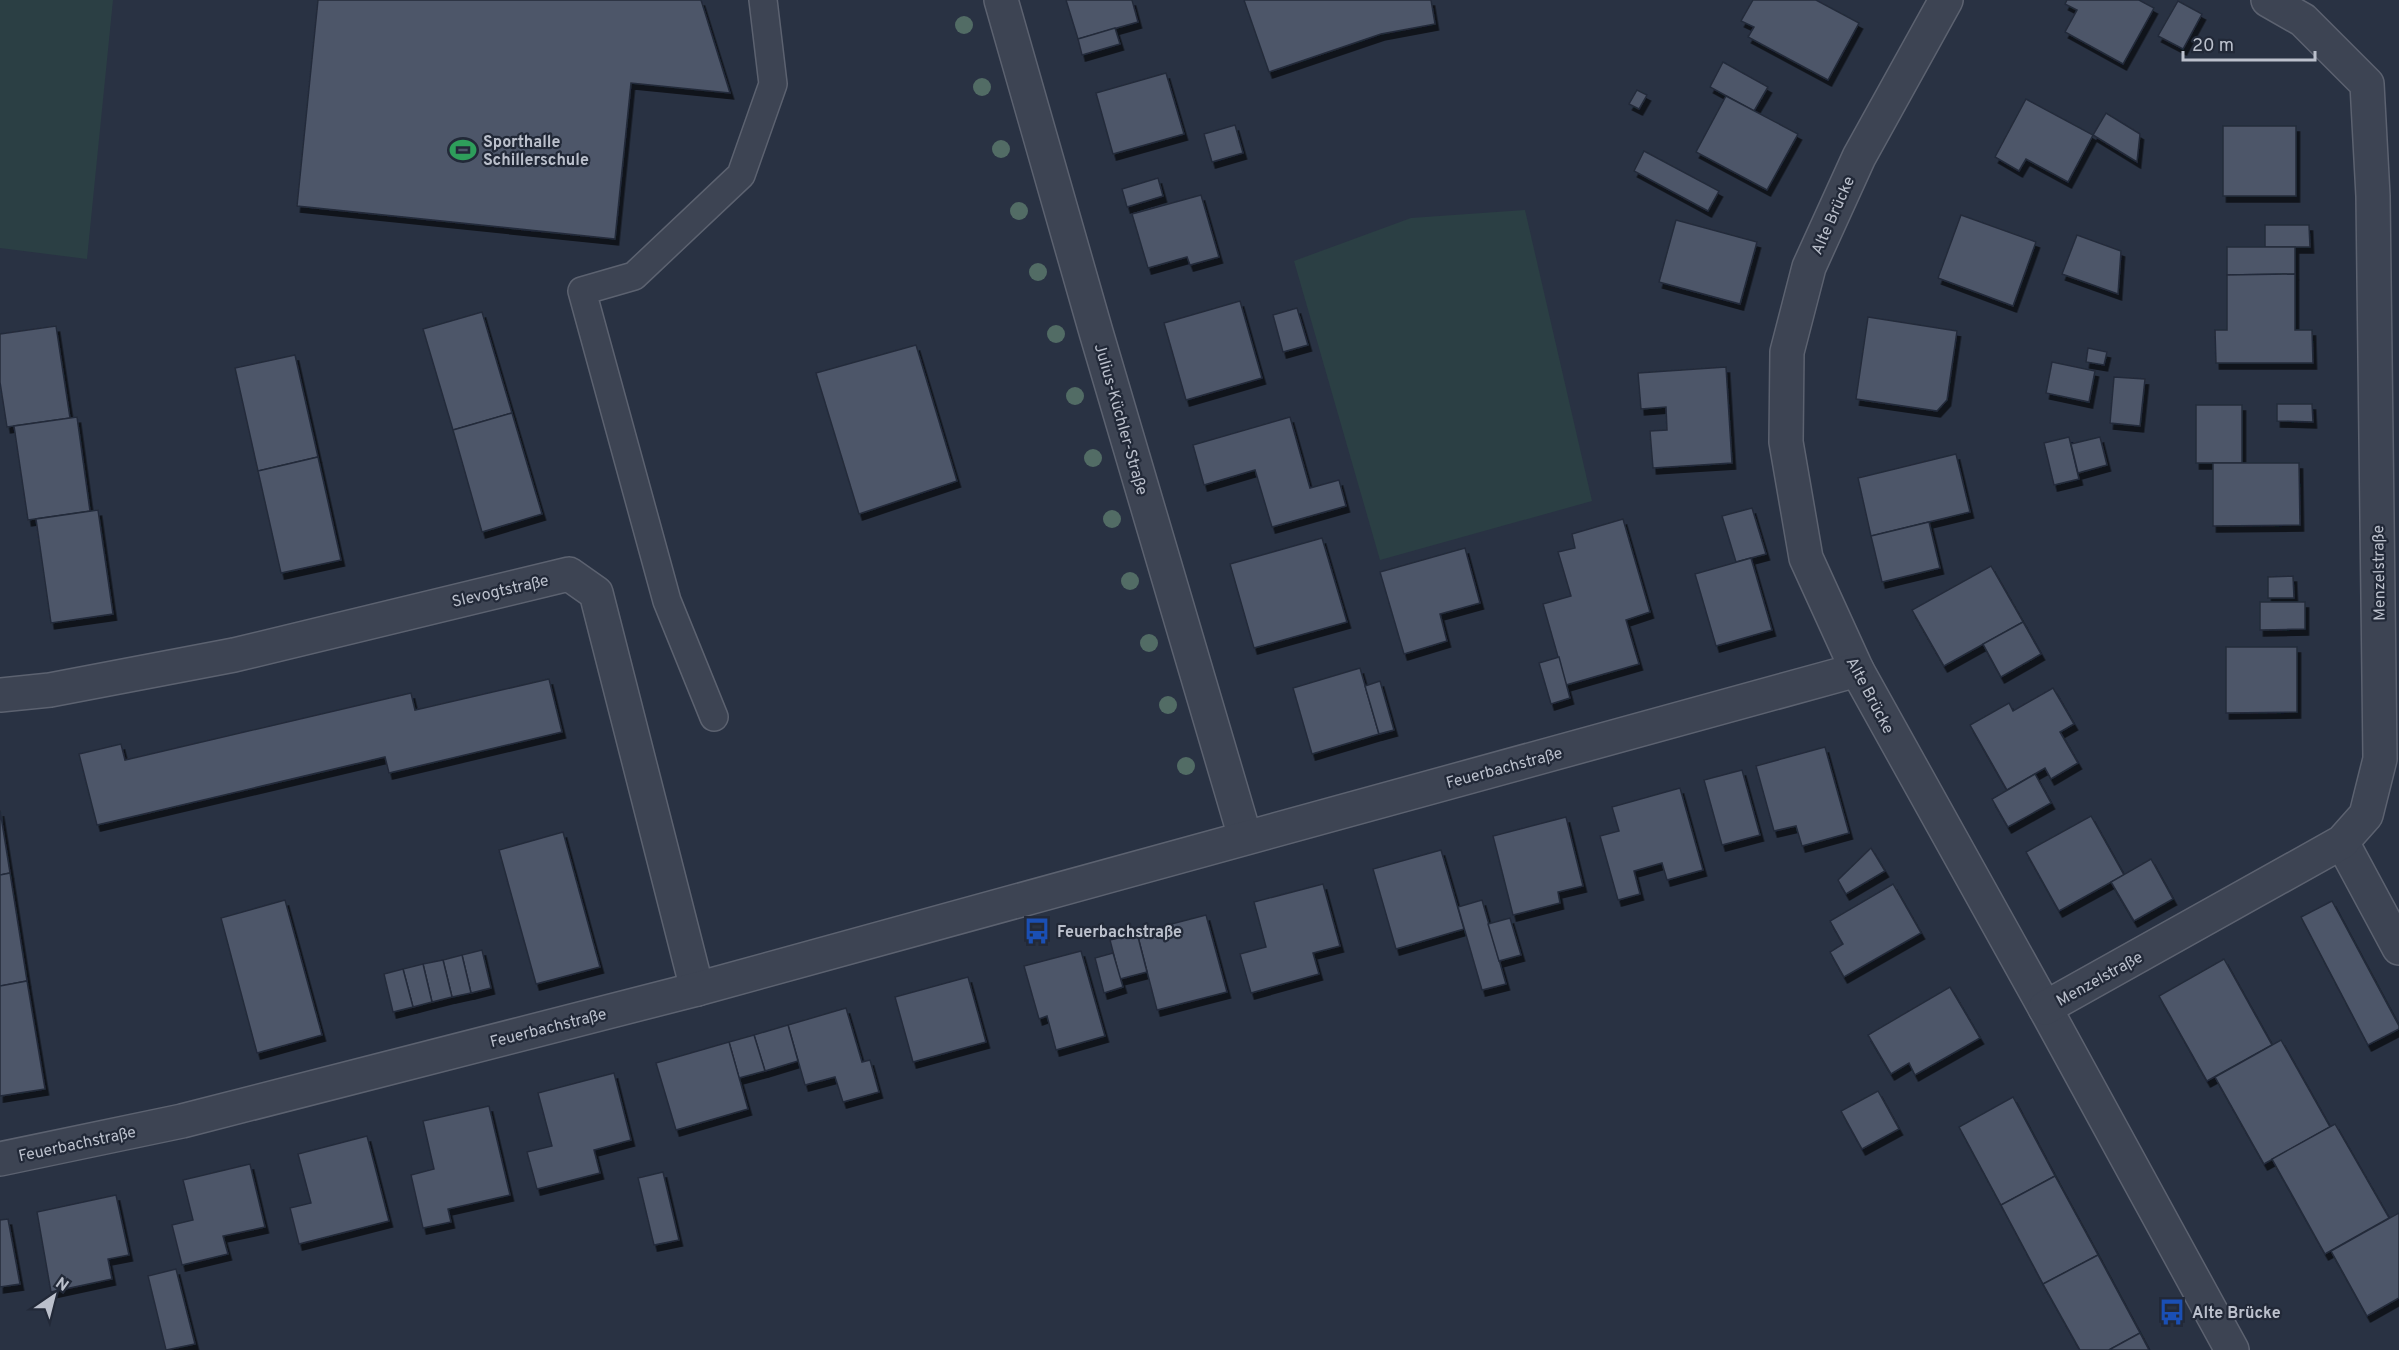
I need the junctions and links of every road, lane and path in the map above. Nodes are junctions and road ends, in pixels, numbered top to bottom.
1 (763, 0) edge
2 (1001, 0) edge
3 (1946, 0) edge
4 (2268, 0) edge
5 (1857, 670) junction
6 (0, 695) edge
7 (714, 717) dead end
8 (1245, 837) junction
9 (2342, 842) junction
10 (2399, 948) edge
11 (697, 989) junction
12 (2045, 1008) junction
13 (0, 1159) edge
14 (2232, 1350) edge

1 - 7 lane
2 - 8 street, Julius-Küchler-Straße
3 - 5 street, Alte Brücke
4 - 9 street, Menzelstraße
5 - 8 street, Feuerbachstraße
5 - 12 street, Alte Brücke
6 - 11 street, Slevogtstraße
8 - 11 street, Feuerbachstraße
9 - 10 street
9 - 12 street, Menzelstraße
11 - 13 street, Feuerbachstraße
12 - 14 street, Alte Brücke

